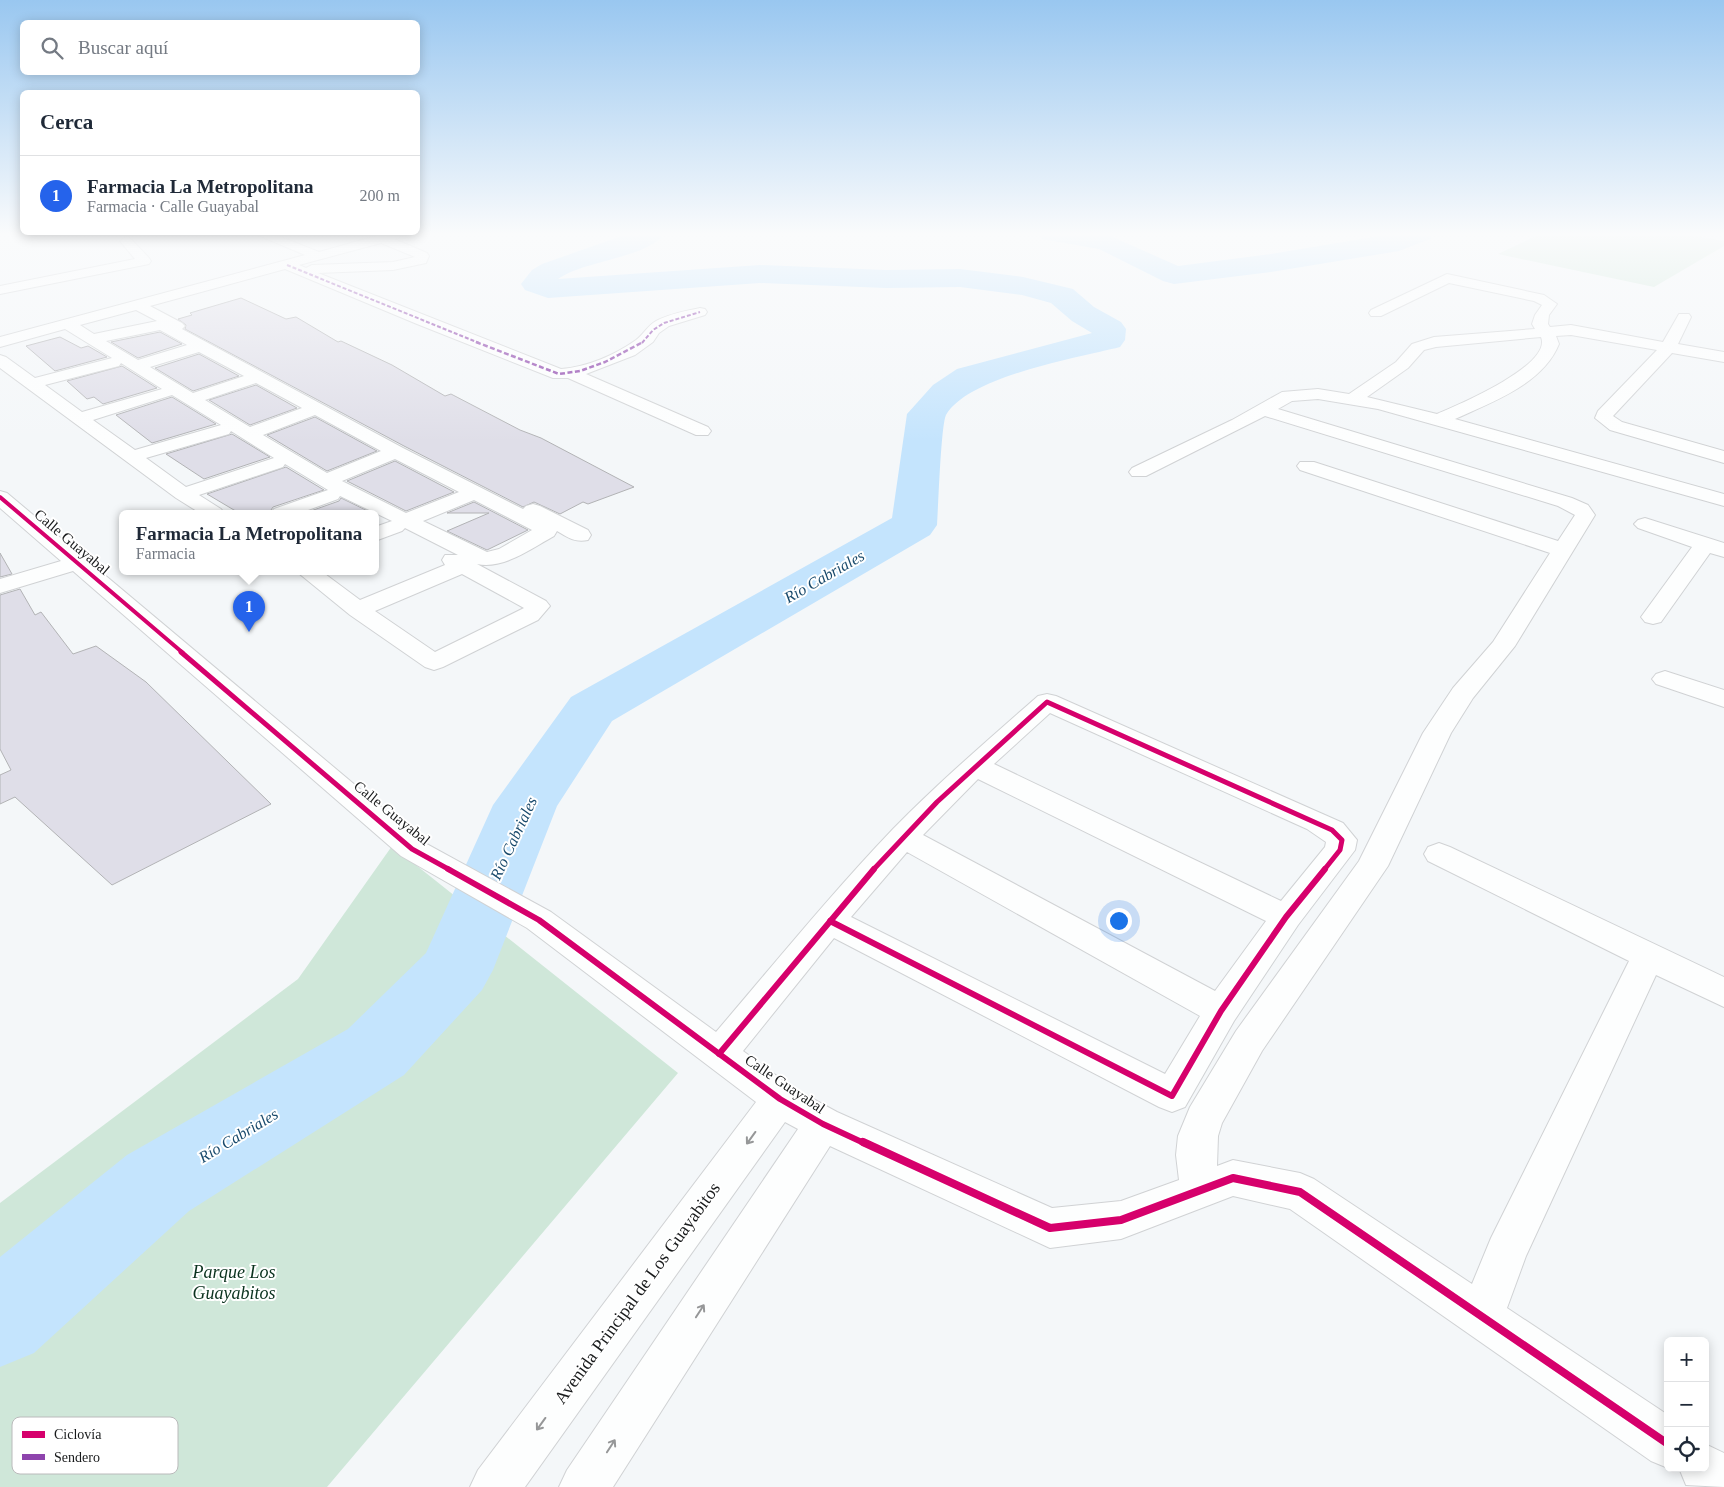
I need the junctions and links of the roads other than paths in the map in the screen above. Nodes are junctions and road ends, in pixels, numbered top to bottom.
1 (149, 302) edge
2 (377, 302) edge
3 (1398, 302) edge
4 (1548, 302) edge
5 (138, 305) junction
6 (700, 312) dead end
7 (1376, 313) dead end
8 (1684, 317) dead end
9 (62, 325) junction
10 (1545, 332) junction
11 (92, 339) junction
12 (0, 342) edge
13 (201, 346) junction
14 (1668, 348) junction
15 (1724, 357) edge
16 (0, 360) edge
17 (113, 363) junction
18 (136, 366) junction
19 (572, 374) junction
20 (257, 377) junction
21 (34, 383) junction
22 (165, 393) junction
23 (1354, 398) junction
24 (191, 399) junction
25 (316, 409) junction
26 (1264, 410) junction
27 (80, 418) junction
28 (1440, 420) junction
29 (223, 430) junction
30 (702, 431) dead end
31 (246, 434) junction
32 (396, 452) junction
33 (133, 456) junction
34 (1724, 458) edge
35 (276, 463) junction
36 (1307, 466) dead end
37 (1139, 472) dead end
38 (329, 488) junction
39 (474, 493) junction
40 (183, 494) junction
41 (0, 497) edge
42 (1724, 500) edge
43 (209, 510) edge
44 (287, 510) edge
45 (362, 510) edge
46 (364, 510) edge
47 (379, 520) edge
48 (379, 520) edge
49 (1645, 524) dead end
50 (392, 528) edge
51 (580, 535) dead end
52 (1714, 547) edge
53 (1563, 550) junction
54 (77, 563) junction
55 (463, 566) junction
56 (312, 575) edge
57 (0, 586) edge
58 (358, 610) junction
59 (1653, 617) dead end
60 (1665, 679) dead end
61 (1724, 699) edge
62 (974, 766) junction
63 (903, 837) junction
64 (1439, 854) dead end
65 (1286, 917) junction
66 (830, 922) junction
67 (1648, 957) junction
68 (1724, 993) edge
69 (1221, 1011) junction
70 (719, 1054) junction
71 (780, 1099) junction
72 (823, 1124) junction
73 (1200, 1191) junction
74 (1482, 1317) junction
75 (1664, 1441) edge
76 (1709, 1472) edge
77 (1724, 1482) edge
78 (495, 1487) edge
79 (584, 1487) edge

1 - 5 street
2 - 19 street
3 - 7 street
4 - 10 street
5 - 9 street
5 - 51 street
6 - 19 street
8 - 14 street
9 - 11 street
9 - 12 street
9 - 17 street
10 - 14 street
10 - 23 street
10 - 28 street
11 - 13 street
11 - 18 street
13 - 18 street
13 - 20 street
14 - 15 street
14 - 34 street
16 - 21 street
17 - 21 street
17 - 22 street
18 - 24 street
19 - 30 street
20 - 24 street
20 - 25 street
21 - 27 street
22 - 27 street
22 - 29 street
23 - 26 street
23 - 28 street
24 - 31 street
25 - 31 street
25 - 32 street
26 - 37 street
26 - 53 street
27 - 33 street
28 - 42 street
29 - 33 street
29 - 35 street
31 - 38 street
32 - 38 street
32 - 39 street
33 - 40 street
35 - 38 street
35 - 40 street
36 - 53 street
38 - 44 street
38 - 45 street
38 - 46 street
39 - 50 street
39 - 50 street
40 - 43 street
41 - 54 street, Calle Guayabal
47 - 50 street
48 - 50 street
49 - 52 street
50 - 55 street
52 - 59 street
53 - 73 street
54 - 57 street
54 - 70 street, Calle Guayabal
55 - 58 street
55 - 58 street
56 - 58 street
60 - 61 street
62 - 63 street
62 - 65 street
62 - 65 street
63 - 66 street
63 - 69 street
64 - 67 street
65 - 69 street
66 - 69 street
66 - 70 street
67 - 68 street
67 - 74 street
70 - 71 street, Calle Guayabal
71 - 72 street, Calle Guayabal
71 -> 78 street, Avenida Principal de Los Guayabitos
72 - 73 street, Calle Guayabal
79 -> 72 street
73 - 74 street, Calle Guayabal
74 - 75 street, Calle Guayabal
76 - 77 street

